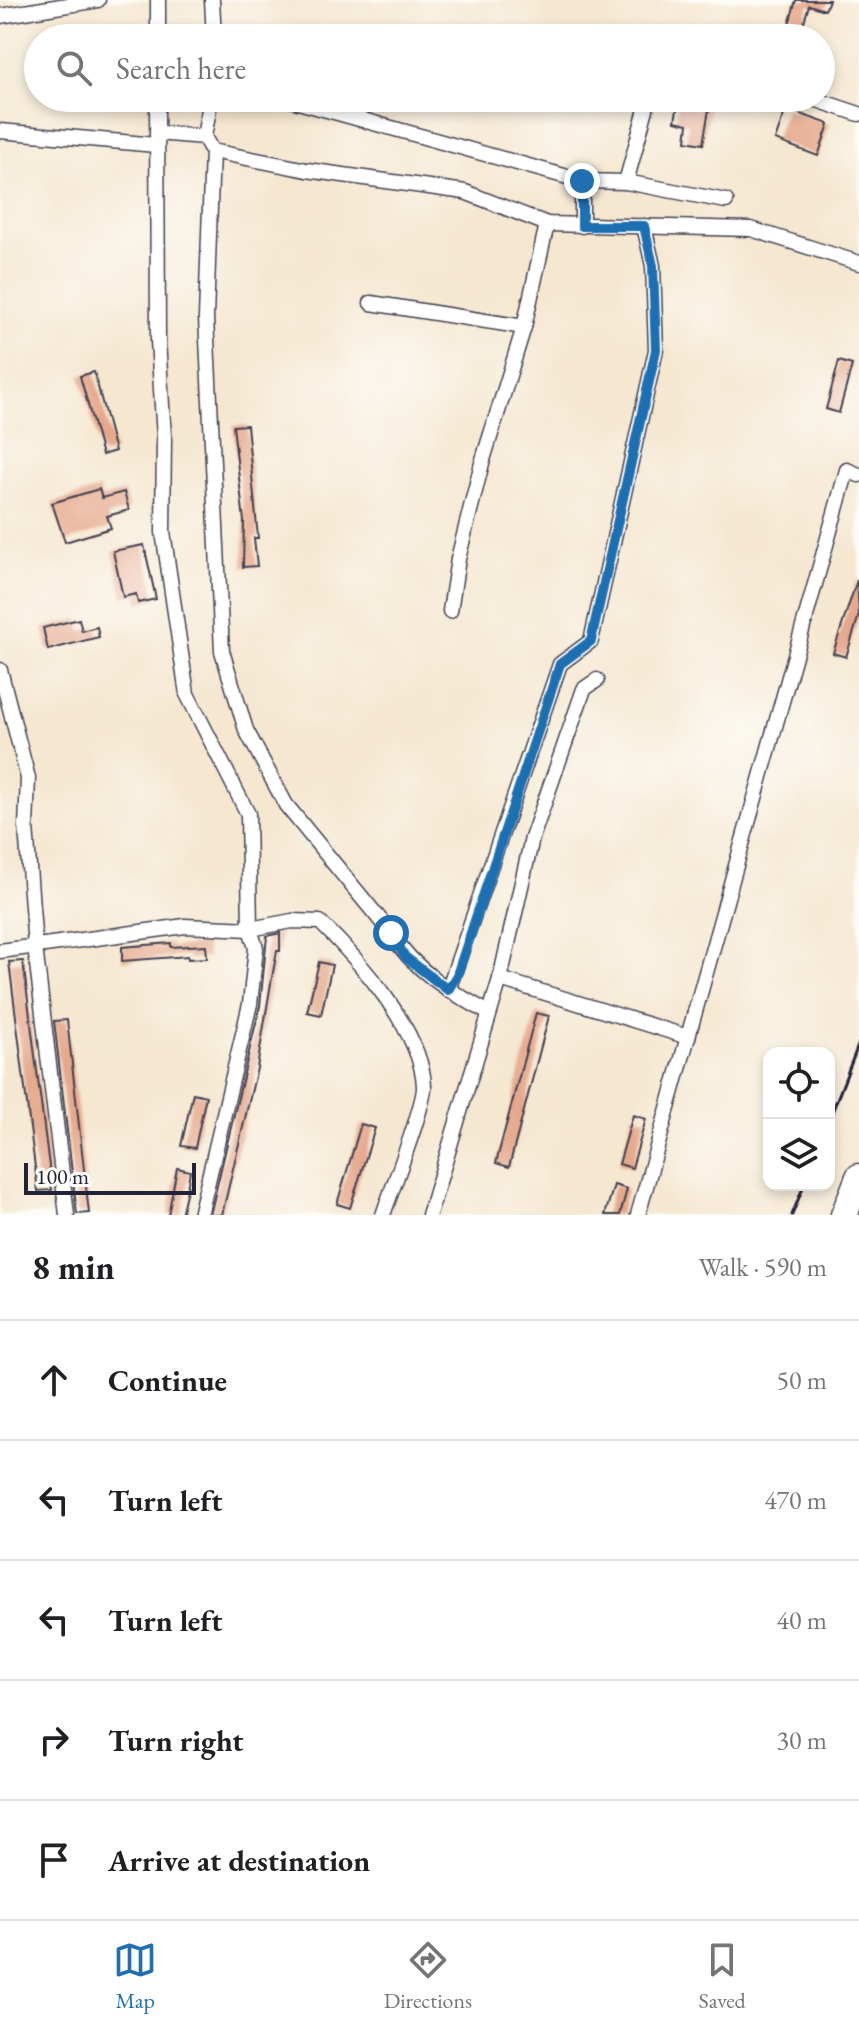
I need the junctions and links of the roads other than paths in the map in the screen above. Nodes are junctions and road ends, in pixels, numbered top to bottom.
1 (98, 0) edge
2 (158, 0) edge
3 (212, 0) edge
4 (0, 16) edge
5 (158, 24) edge
6 (213, 24) edge
7 (835, 106) edge
8 (157, 112) edge
9 (208, 112) edge
10 (334, 112) edge
11 (645, 112) edge
12 (859, 114) edge
13 (0, 131) edge
14 (204, 137) junction
15 (157, 139) junction
16 (212, 151) junction
17 (582, 181) junction
18 (626, 182) junction
19 (726, 201) dead end
20 (547, 224) junction
21 (582, 226) junction
22 (644, 226) junction
23 (859, 263) edge
24 (371, 303) dead end
25 (524, 327) junction
26 (859, 475) edge
27 (450, 611) dead end
28 (0, 670) edge
29 (597, 680) dead end
30 (250, 929) junction
31 (35, 947) junction
32 (0, 951) edge
33 (500, 979) junction
34 (448, 990) junction
35 (489, 1013) junction
36 (688, 1037) junction
37 (859, 1177) edge
38 (859, 1204) edge
39 (67, 1215) edge
40 (200, 1215) edge
41 (383, 1215) edge
42 (429, 1215) edge
43 (638, 1215) edge
44 (844, 1215) edge
45 (855, 1215) edge

1 - 4 street
2 - 5 street
3 - 6 street
7 - 12 street
8 - 15 street
9 - 14 street
10 - 17 street
11 - 18 street
13 - 15 street
14 - 15 street
14 - 16 street
15 - 30 street
16 - 20 street
16 - 34 street
17 - 18 street
17 - 21 street
18 - 19 street
20 - 21 street
20 - 25 street
21 - 22 street
22 - 23 street
22 - 34 street
24 - 25 street
25 - 27 street
26 - 36 street
28 - 31 street
29 - 33 street
30 - 31 street
30 - 40 street
30 - 41 street
31 - 32 street
31 - 39 street
33 - 35 street
33 - 36 street
34 - 35 street
35 - 42 street
36 - 43 street
37 - 44 highway
38 - 45 highway

